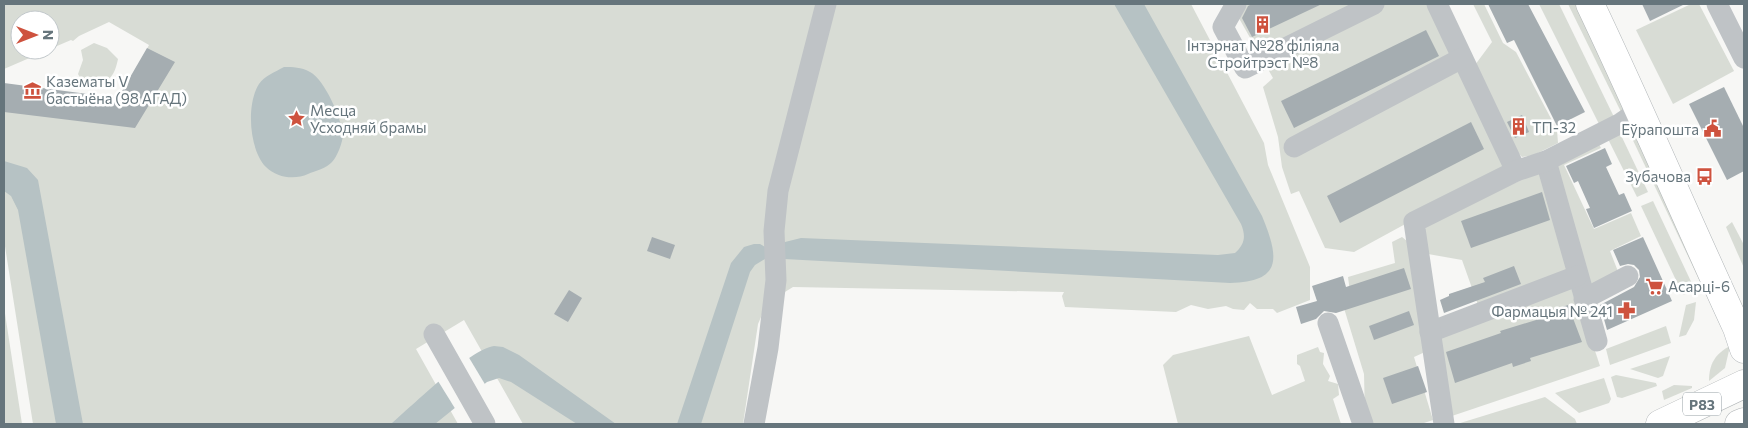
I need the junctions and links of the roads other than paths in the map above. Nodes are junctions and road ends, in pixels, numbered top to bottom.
1 (826, 4) edge
2 (1236, 4) edge
3 (1374, 4) edge
4 (1436, 4) edge
5 (1590, 4) edge
6 (1717, 4) edge
7 (1462, 58) junction
8 (1744, 58) edge
9 (1640, 110) junction
10 (1294, 147) dead end
11 (1546, 161) junction
12 (1516, 171) junction
13 (1577, 276) junction
14 (1628, 276) dead end
15 (1584, 299) junction
16 (1744, 310) edge
17 (1328, 324) dead end
18 (1430, 332) junction
19 (434, 334) dead end
20 (1597, 341) dead end
21 (1744, 349) edge
22 (1744, 384) edge
23 (1744, 422) edge
24 (485, 424) edge
25 (754, 424) edge
26 (1363, 424) edge
27 (1444, 424) edge
28 (1660, 424) edge
29 (1739, 424) edge

1 - 25 lane
2 - 3 lane
4 - 7 lane
5 - 9 main road
6 - 8 lane
7 - 10 lane
7 - 12 lane
9 - 11 lane
9 - 16 main road
9 - 21 main road
11 - 12 lane
11 - 13 lane
12 - 18 lane
13 - 15 lane
13 - 18 lane
14 - 15 lane
15 - 20 lane
17 - 26 lane
18 - 27 lane
19 - 24 lane
22 - 28 main road, Р83
23 - 29 main road, Р83

